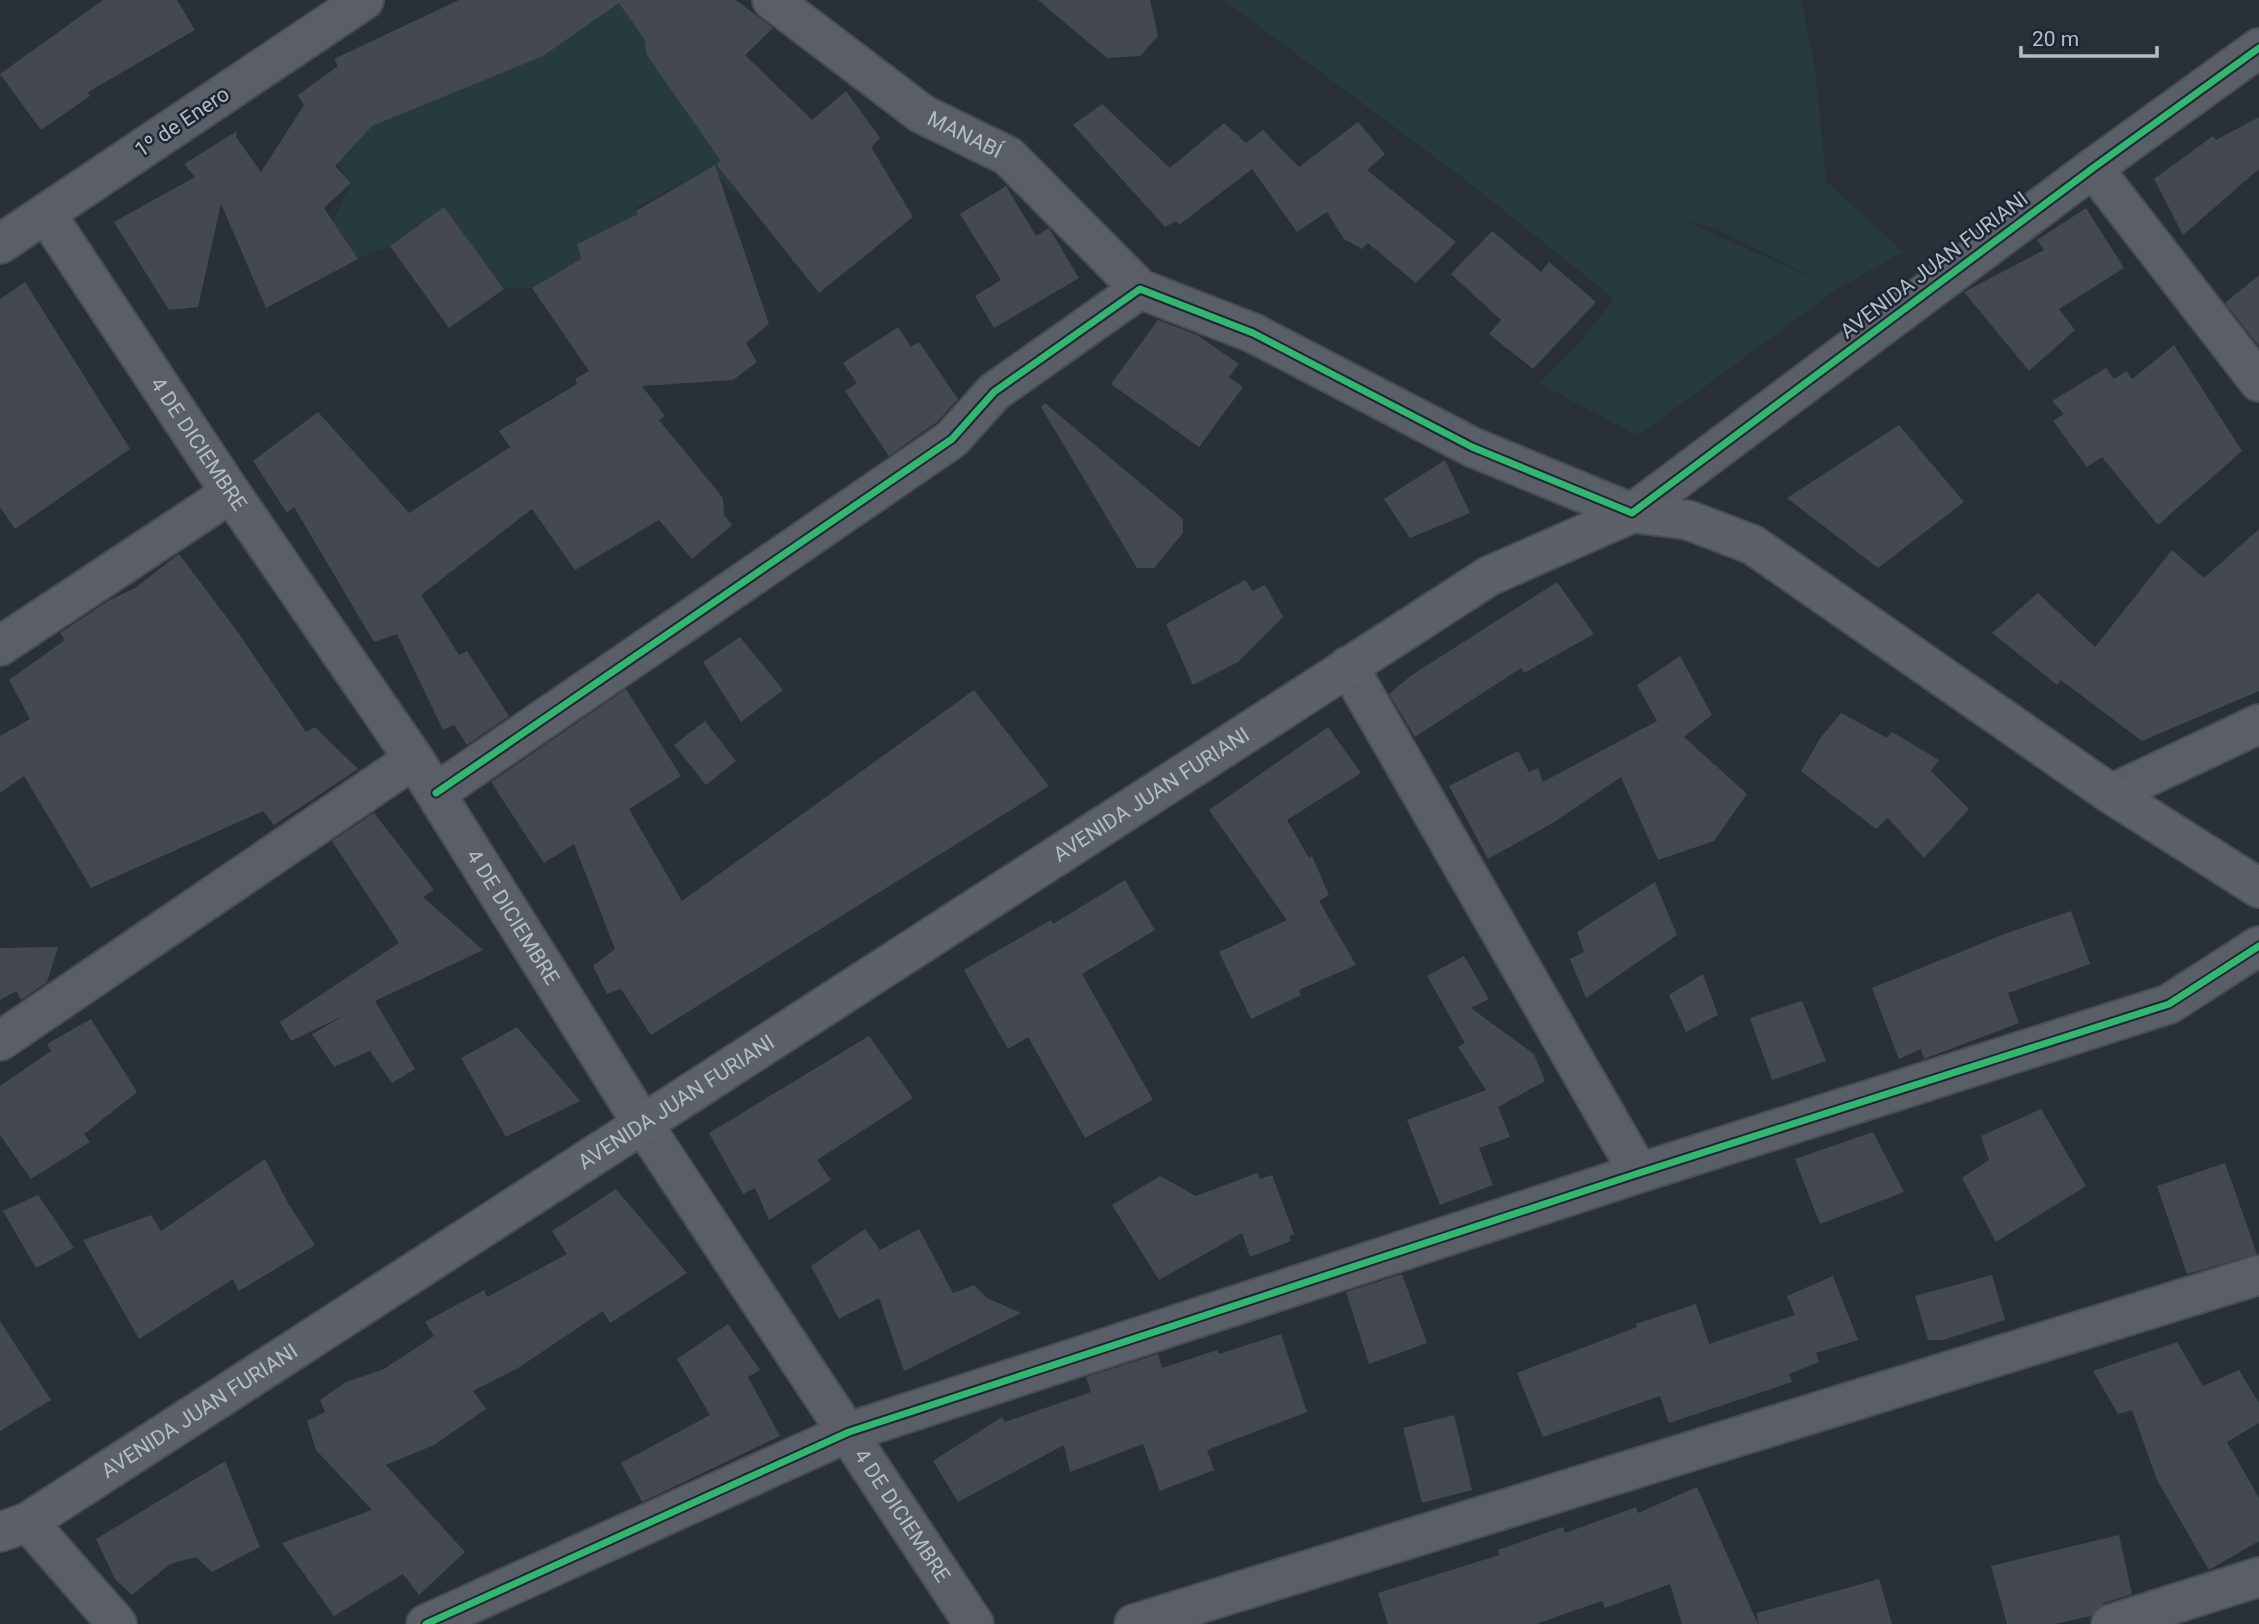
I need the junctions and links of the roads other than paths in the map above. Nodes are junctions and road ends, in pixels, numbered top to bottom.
1 (364, 0) edge
2 (772, 0) edge
3 (2259, 48) edge
4 (2093, 168) junction
5 (46, 214) junction
6 (0, 244) edge
7 (1140, 289) junction
8 (2259, 382) edge
9 (231, 493) junction
10 (1632, 513) junction
11 (0, 646) edge
12 (1348, 666) junction
13 (2259, 724) edge
14 (414, 759) junction
15 (436, 793) junction
16 (2111, 794) junction
17 (2259, 888) edge
18 (2259, 946) edge
19 (0, 1041) edge
20 (642, 1123) junction
21 (1639, 1172) junction
22 (2259, 1275) edge
23 (849, 1432) junction
24 (14, 1527) edge
25 (0, 1562) edge
26 (2259, 1577) edge
27 (117, 1624) edge
28 (426, 1624) edge
29 (974, 1624) edge
30 (1134, 1624) edge
31 (2111, 1624) edge

1 - 5 street, 1º de Enero
2 - 7 street, MANABÍ
3 - 4 street, AVENIDA JUAN FURIANI
4 - 8 street
4 - 10 street, AVENIDA JUAN FURIANI
5 - 6 street, 1º de Enero
5 - 9 street, 4 DE DICIEMBRE
7 - 10 street
7 - 15 street
9 - 11 street
9 - 14 street, 4 DE DICIEMBRE
10 - 12 main road, AVENIDA JUAN FURIANI
10 - 16 main road
12 - 20 main road, AVENIDA JUAN FURIANI
12 - 21 street
13 - 16 street
14 - 15 street, 4 DE DICIEMBRE
14 - 19 street
15 - 20 street, 4 DE DICIEMBRE
16 - 17 main road
18 - 21 street
20 - 23 street, 4 DE DICIEMBRE
20 - 24 main road, AVENIDA JUAN FURIANI
21 - 23 street
22 - 30 street
23 - 28 street
23 - 29 street, 4 DE DICIEMBRE
24 - 25 main road, AVENIDA JUAN FURIANI
24 - 27 street
26 - 31 street

